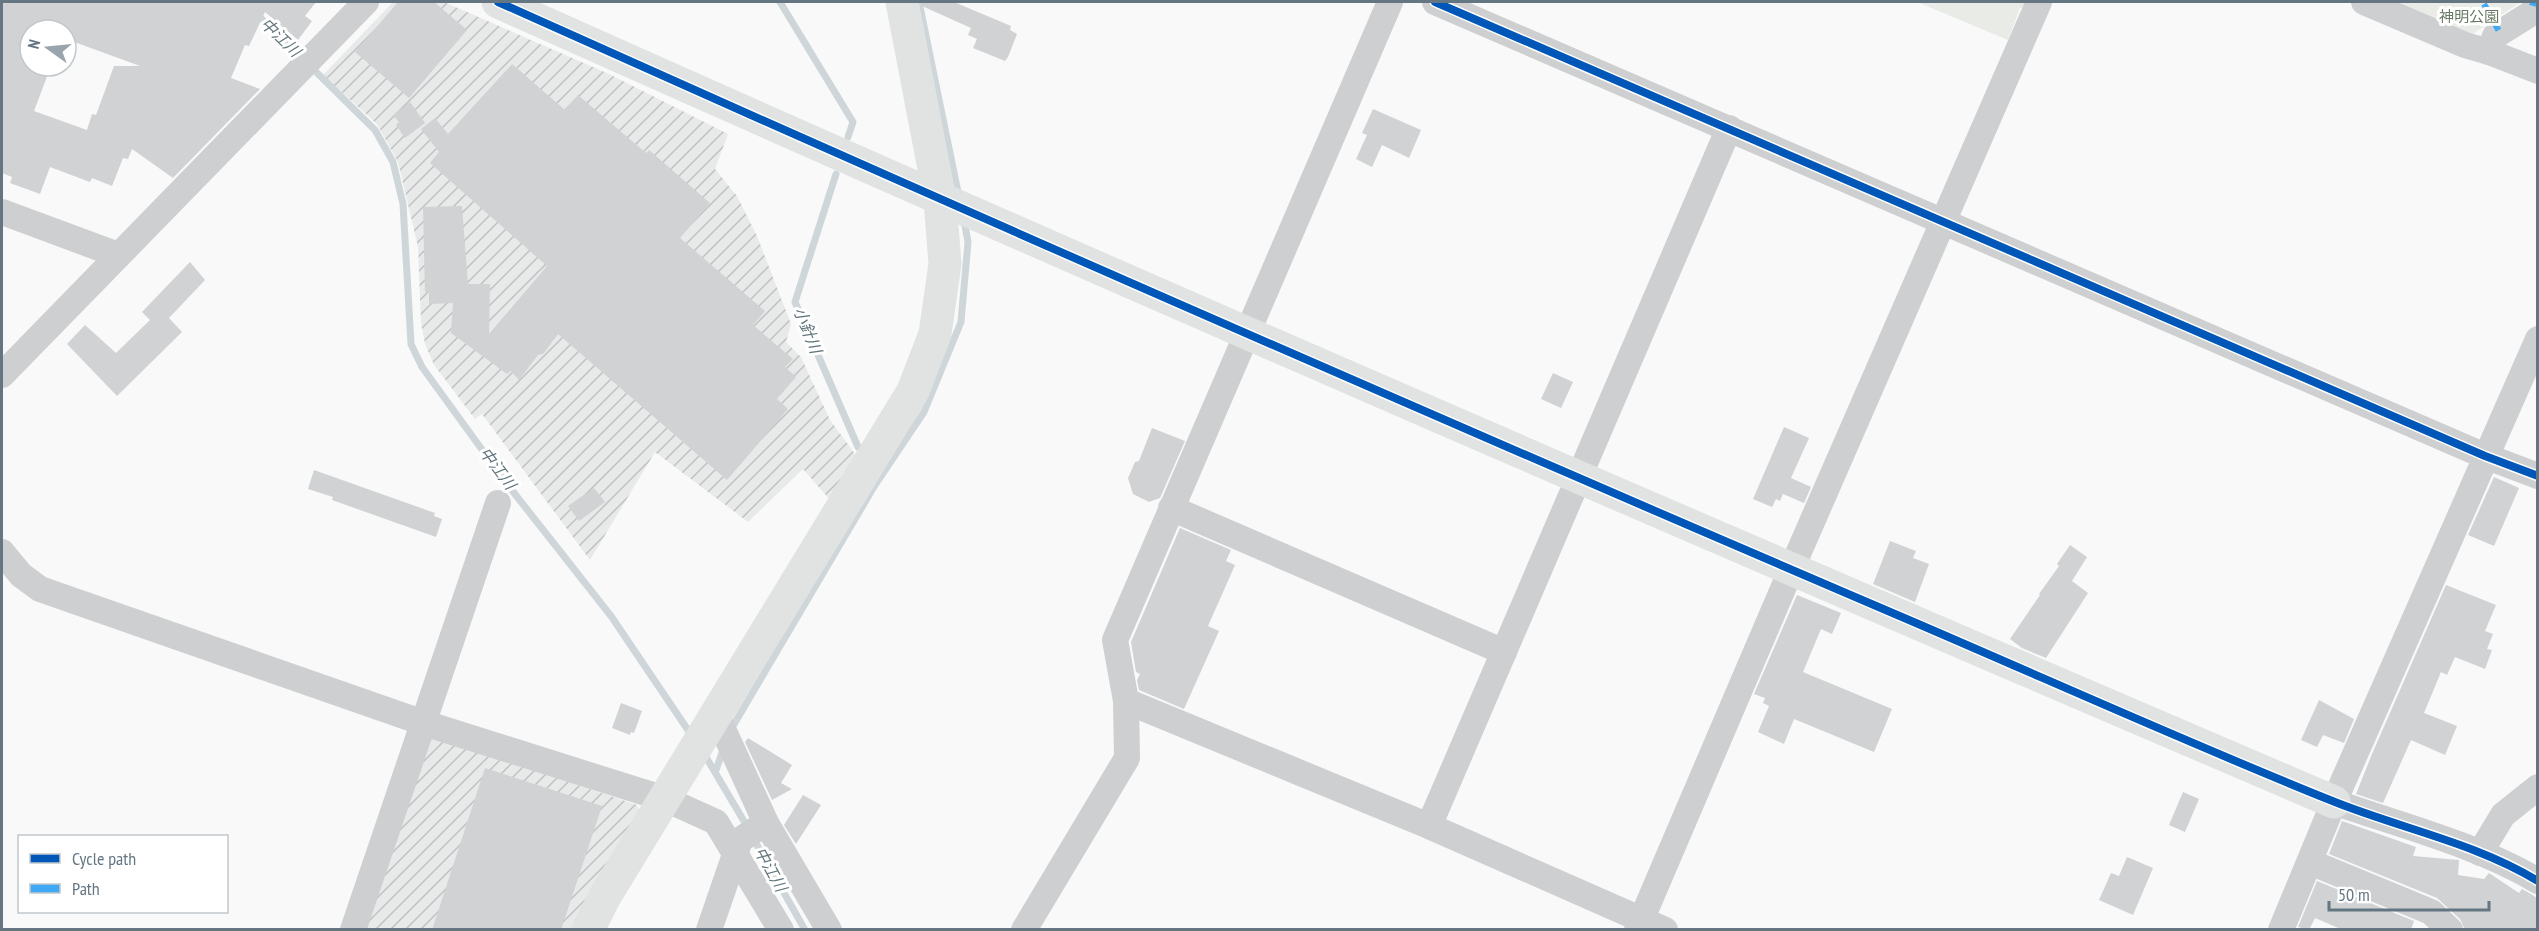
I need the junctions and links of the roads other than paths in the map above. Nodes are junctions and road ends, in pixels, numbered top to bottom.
1 (366, 2) edge
2 (498, 2) edge
3 (902, 2) edge
4 (1390, 2) edge
5 (1435, 2) edge
6 (2039, 2) edge
7 (2364, 2) edge
8 (2538, 9) edge
9 (2489, 51) junction
10 (2538, 71) edge
11 (1729, 128) junction
12 (943, 201) junction
13 (2, 212) edge
14 (1944, 221) junction
15 (118, 255) junction
16 (1248, 333) junction
17 (2538, 339) edge
18 (2, 375) edge
19 (2485, 456) junction
20 (2538, 476) edge
21 (1580, 479) junction
22 (498, 503) dead end
23 (1172, 508) junction
24 (2, 552) edge
25 (1791, 570) junction
26 (1504, 652) junction
27 (1126, 701) junction
28 (713, 718) junction
29 (424, 723) junction
30 (2538, 787) edge
31 (665, 799) junction
32 (2334, 802) junction
33 (765, 823) junction
34 (1429, 826) junction
35 (738, 846) junction
36 (2480, 853) junction
37 (2310, 861) junction
38 (2538, 881) edge
39 (1639, 924) edge
40 (353, 930) edge
41 (588, 930) edge
42 (709, 930) edge
43 (781, 930) edge
44 (829, 930) edge
45 (1024, 930) edge
46 (1665, 930) edge
47 (2281, 930) edge
48 (2450, 930) edge

1 - 15 street
2 - 12 street
3 - 12 street
4 - 16 street
5 - 11 street
6 - 14 street
7 - 9 street
8 - 9 street
9 - 10 street
11 - 14 street
11 - 21 street
12 - 16 street
12 - 28 street
13 - 15 street
14 - 19 street
14 - 25 street
15 - 18 street
16 - 21 street
16 - 23 street
17 - 19 street
19 - 20 street
19 - 32 street
21 - 25 street
21 - 26 street
22 - 29 street
23 - 26 street
23 - 27 street
24 - 29 street
25 - 32 street
25 - 39 street
26 - 34 street
27 - 34 street
27 - 45 street
28 - 31 street
28 - 33 street
29 - 31 street
29 - 40 street
30 - 36 street
31 - 35 street
31 - 41 street
32 - 36 street
32 - 37 street
33 - 35 street
33 - 44 street
34 - 39 street
35 - 42 street
35 - 43 street
36 - 38 street
37 - 47 street
37 - 48 street
39 - 46 street

